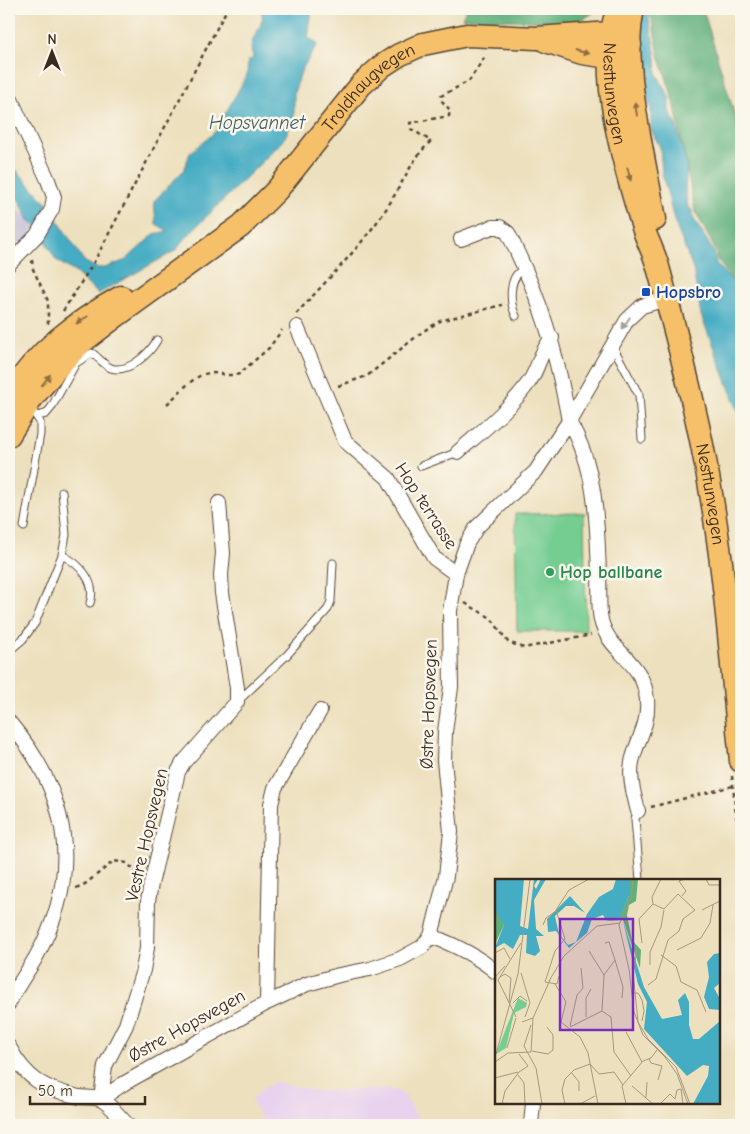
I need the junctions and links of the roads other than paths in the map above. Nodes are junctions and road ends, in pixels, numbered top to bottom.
1 (618, 9) edge
2 (633, 9) edge
3 (611, 33) junction
4 (536, 38) junction
5 (630, 45) junction
6 (609, 57) junction
7 (9, 94) edge
8 (461, 239) dead end
9 (9, 264) edge
10 (658, 265) junction
11 (526, 269) junction
12 (666, 299) junction
13 (516, 316) dead end
14 (294, 324) road end
15 (552, 338) junction
16 (157, 340) dead end
17 (613, 347) junction
18 (24, 406) edge
19 (569, 421) junction
20 (9, 435) edge
21 (642, 439) dead end
22 (458, 452) joint
23 (421, 466) dead end
24 (62, 492) dead end
25 (219, 504) dead end
26 (24, 527) dead end
27 (62, 555) junction
28 (333, 563) dead end
29 (456, 574) junction
30 (90, 603) dead end
31 (9, 651) edge
32 (237, 702) junction
33 (320, 711) dead end
34 (11, 729) edge
35 (741, 759) edge
36 (638, 810) joint
37 (640, 879) edge
38 (431, 936) junction
39 (495, 971) edge
40 (9, 1003) edge
41 (267, 1003) junction
42 (9, 1047) edge
43 (101, 1099) junction
44 (533, 1104) edge
45 (128, 1125) edge
46 (531, 1125) edge

1 - 3 main road, Nesttunvegen
2 - 5 main road, Nesttunvegen
3 - 4 main road, Troldhaugvegen
3 - 5 main road
3 - 6 main road, Nesttunvegen
4 -> 6 main road, Troldhaugvegen
4 - 18 main road, Troldhaugvegen
5 - 6 main road
10 -> 5 main road, Nesttunvegen
6 -> 10 main road, Nesttunvegen
7 - 9 street
8 - 11 street
10 - 12 main road, Nesttunvegen
11 - 13 lane
11 - 15 street
12 -> 17 street, Østre Hopsvegen
12 - 35 main road, Nesttunvegen
14 - 29 street, Hop terrasse
15 - 19 street
15 - 22 street
16 - 18 lane
17 - 19 street, Østre Hopsvegen
17 - 21 lane
18 - 20 main road, Troldhaugvegen
18 - 26 lane
19 - 29 street, Østre Hopsvegen
19 - 36 street
22 - 23 lane
24 - 27 lane
25 - 32 street
27 - 30 lane
27 - 31 lane
28 - 32 lane
29 - 38 street, Østre Hopsvegen
32 - 43 street, Vestre Hopsvegen
33 - 41 street, Østre Hopsvegen
34 - 40 street
36 - 37 lane
38 - 39 street
38 - 41 street, Østre Hopsvegen
41 - 43 street, Østre Hopsvegen
42 - 43 street
43 - 45 street
44 - 46 street

